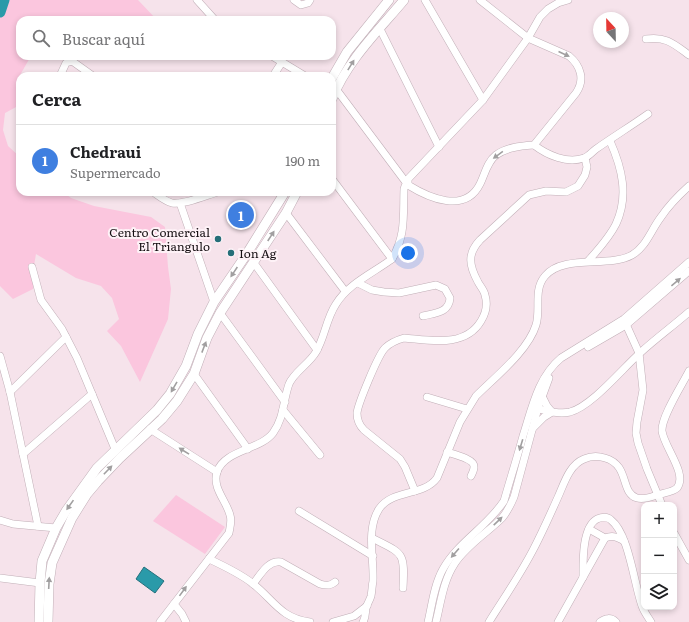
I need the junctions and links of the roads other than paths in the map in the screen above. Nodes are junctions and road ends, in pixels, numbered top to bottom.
1 (196, 0) edge
2 (294, 0) edge
3 (310, 0) edge
4 (404, 0) edge
5 (425, 0) edge
6 (480, 0) edge
7 (568, 0) edge
8 (386, 1) edge
9 (211, 16) edge
10 (380, 29) junction
11 (528, 38) junction
12 (646, 39) dead end
13 (689, 55) edge
14 (279, 60) edge
15 (282, 62) junction
16 (62, 72) edge
17 (88, 72) edge
18 (276, 72) edge
19 (298, 72) edge
20 (335, 72) edge
21 (336, 89) joint
22 (483, 100) junction
23 (648, 114) dead end
24 (610, 141) junction
25 (534, 145) junction
26 (438, 148) junction
27 (585, 158) junction
28 (336, 184) edge
29 (408, 185) junction
30 (689, 186) edge
31 (158, 196) edge
32 (204, 196) edge
33 (283, 196) edge
34 (295, 196) edge
35 (180, 203) junction
36 (286, 213) junction
37 (392, 259) junction
38 (588, 261) junction
39 (689, 262) edge
40 (254, 263) junction
41 (32, 267) dead end
42 (689, 271) edge
43 (358, 283) junction
44 (345, 291) junction
45 (214, 302) junction
46 (689, 312) edge
47 (220, 313) junction
48 (423, 316) dead end
49 (625, 322) junction
50 (615, 331) junction
51 (66, 337) junction
52 (632, 338) junction
53 (317, 350) junction
54 (639, 353) junction
55 (0, 356) edge
56 (689, 371) edge
57 (194, 374) junction
58 (10, 392) junction
59 (92, 394) junction
60 (542, 396) junction
61 (427, 397) dead end
62 (284, 406) junction
63 (534, 408) junction
64 (467, 409) junction
65 (552, 412) junction
66 (150, 429) junction
67 (532, 430) junction
68 (248, 448) junction
69 (115, 449) junction
70 (447, 452) junction
71 (23, 454) junction
72 (320, 455) dead end
73 (217, 472) junction
74 (471, 476) dead end
75 (414, 492) junction
76 (658, 495) junction
77 (661, 502) edge
78 (299, 511) dead end
79 (0, 520) edge
80 (38, 526) junction
81 (56, 528) junction
82 (589, 529) junction
83 (372, 538) junction
84 (605, 538) junction
85 (677, 538) edge
86 (624, 541) junction
87 (584, 546) junction
88 (597, 551) junction
89 (373, 556) junction
90 (209, 559) junction
91 (689, 560) edge
92 (583, 577) junction
93 (0, 578) edge
94 (335, 582) dead end
95 (40, 583) junction
96 (253, 584) junction
97 (403, 588) dead end
98 (174, 604) junction
99 (367, 606) junction
100 (39, 622) edge
101 (48, 622) edge
102 (160, 622) edge
103 (186, 622) edge
104 (310, 622) edge
105 (333, 622) edge
106 (363, 622) edge
107 (428, 622) edge
108 (436, 622) edge
109 (489, 622) edge
110 (558, 622) edge
111 (600, 622) edge
112 (616, 622) edge
113 (651, 622) edge

1 - 9 street
2 - 3 street
4 - 10 main road
5 - 22 street
6 - 11 street
7 - 11 street
8 - 20 main road
21 -> 10 main road
10 - 26 street
11 - 22 street
11 -> 25 street
12 - 13 street
14 - 15 street
15 - 18 street
15 - 19 street
16 - 17 street
21 - 29 street
22 - 26 street
23 - 24 street
24 - 27 street
24 - 38 street
25 - 27 street
25 -> 29 street
26 - 29 street
27 - 75 street
28 - 37 street
29 - 37 street
30 - 38 street
31 - 35 street
32 - 35 street
33 -> 45 main road
34 - 36 main road
35 - 45 street
40 -> 36 main road
36 - 44 street
37 - 43 street
38 - 64 street
39 - 49 street
40 - 47 main road
40 - 53 street
41 - 51 street
49 -> 42 street
43 - 44 street
43 - 48 street
44 - 53 street
45 -> 69 main road
46 - 54 street
57 -> 47 main road
47 - 62 street
49 - 50 street
49 - 52 street
49 - 63 street
50 - 52 street
50 - 60 street
51 - 58 street
51 - 59 street
52 - 54 street
53 - 62 street
54 - 65 street
54 - 76 street
55 - 58 street
56 - 76 street
57 - 66 main road
57 - 68 street
58 - 71 street
59 - 69 street
59 - 71 street
60 - 63 street
60 - 65 street
61 - 64 street
62 - 68 street
62 - 72 street
63 - 65 street
63 - 67 street
63 -> 107 street
64 - 70 street
65 - 67 street
73 -> 66 street
101 -> 66 main road
108 -> 67 street
68 - 73 street
69 -> 81 main road
70 - 74 street
70 - 75 street
71 - 80 street
73 - 90 street
75 - 83 street
76 - 77 street
76 - 109 street
78 - 89 street
79 - 80 street
80 - 81 street
81 - 95 main road
82 - 84 street
82 - 86 street
82 - 87 street
83 - 89 street
83 - 97 street
84 - 86 street
84 - 88 street
85 - 91 street
86 - 113 street
87 - 88 street
87 - 92 street
88 - 92 street
89 - 99 street
90 - 96 street
98 -> 90 street
92 - 110 street
93 - 95 street
94 - 96 street
95 - 100 main road
96 - 104 street
98 - 102 street
98 - 103 street
99 - 105 street
99 - 106 street
111 - 112 street

